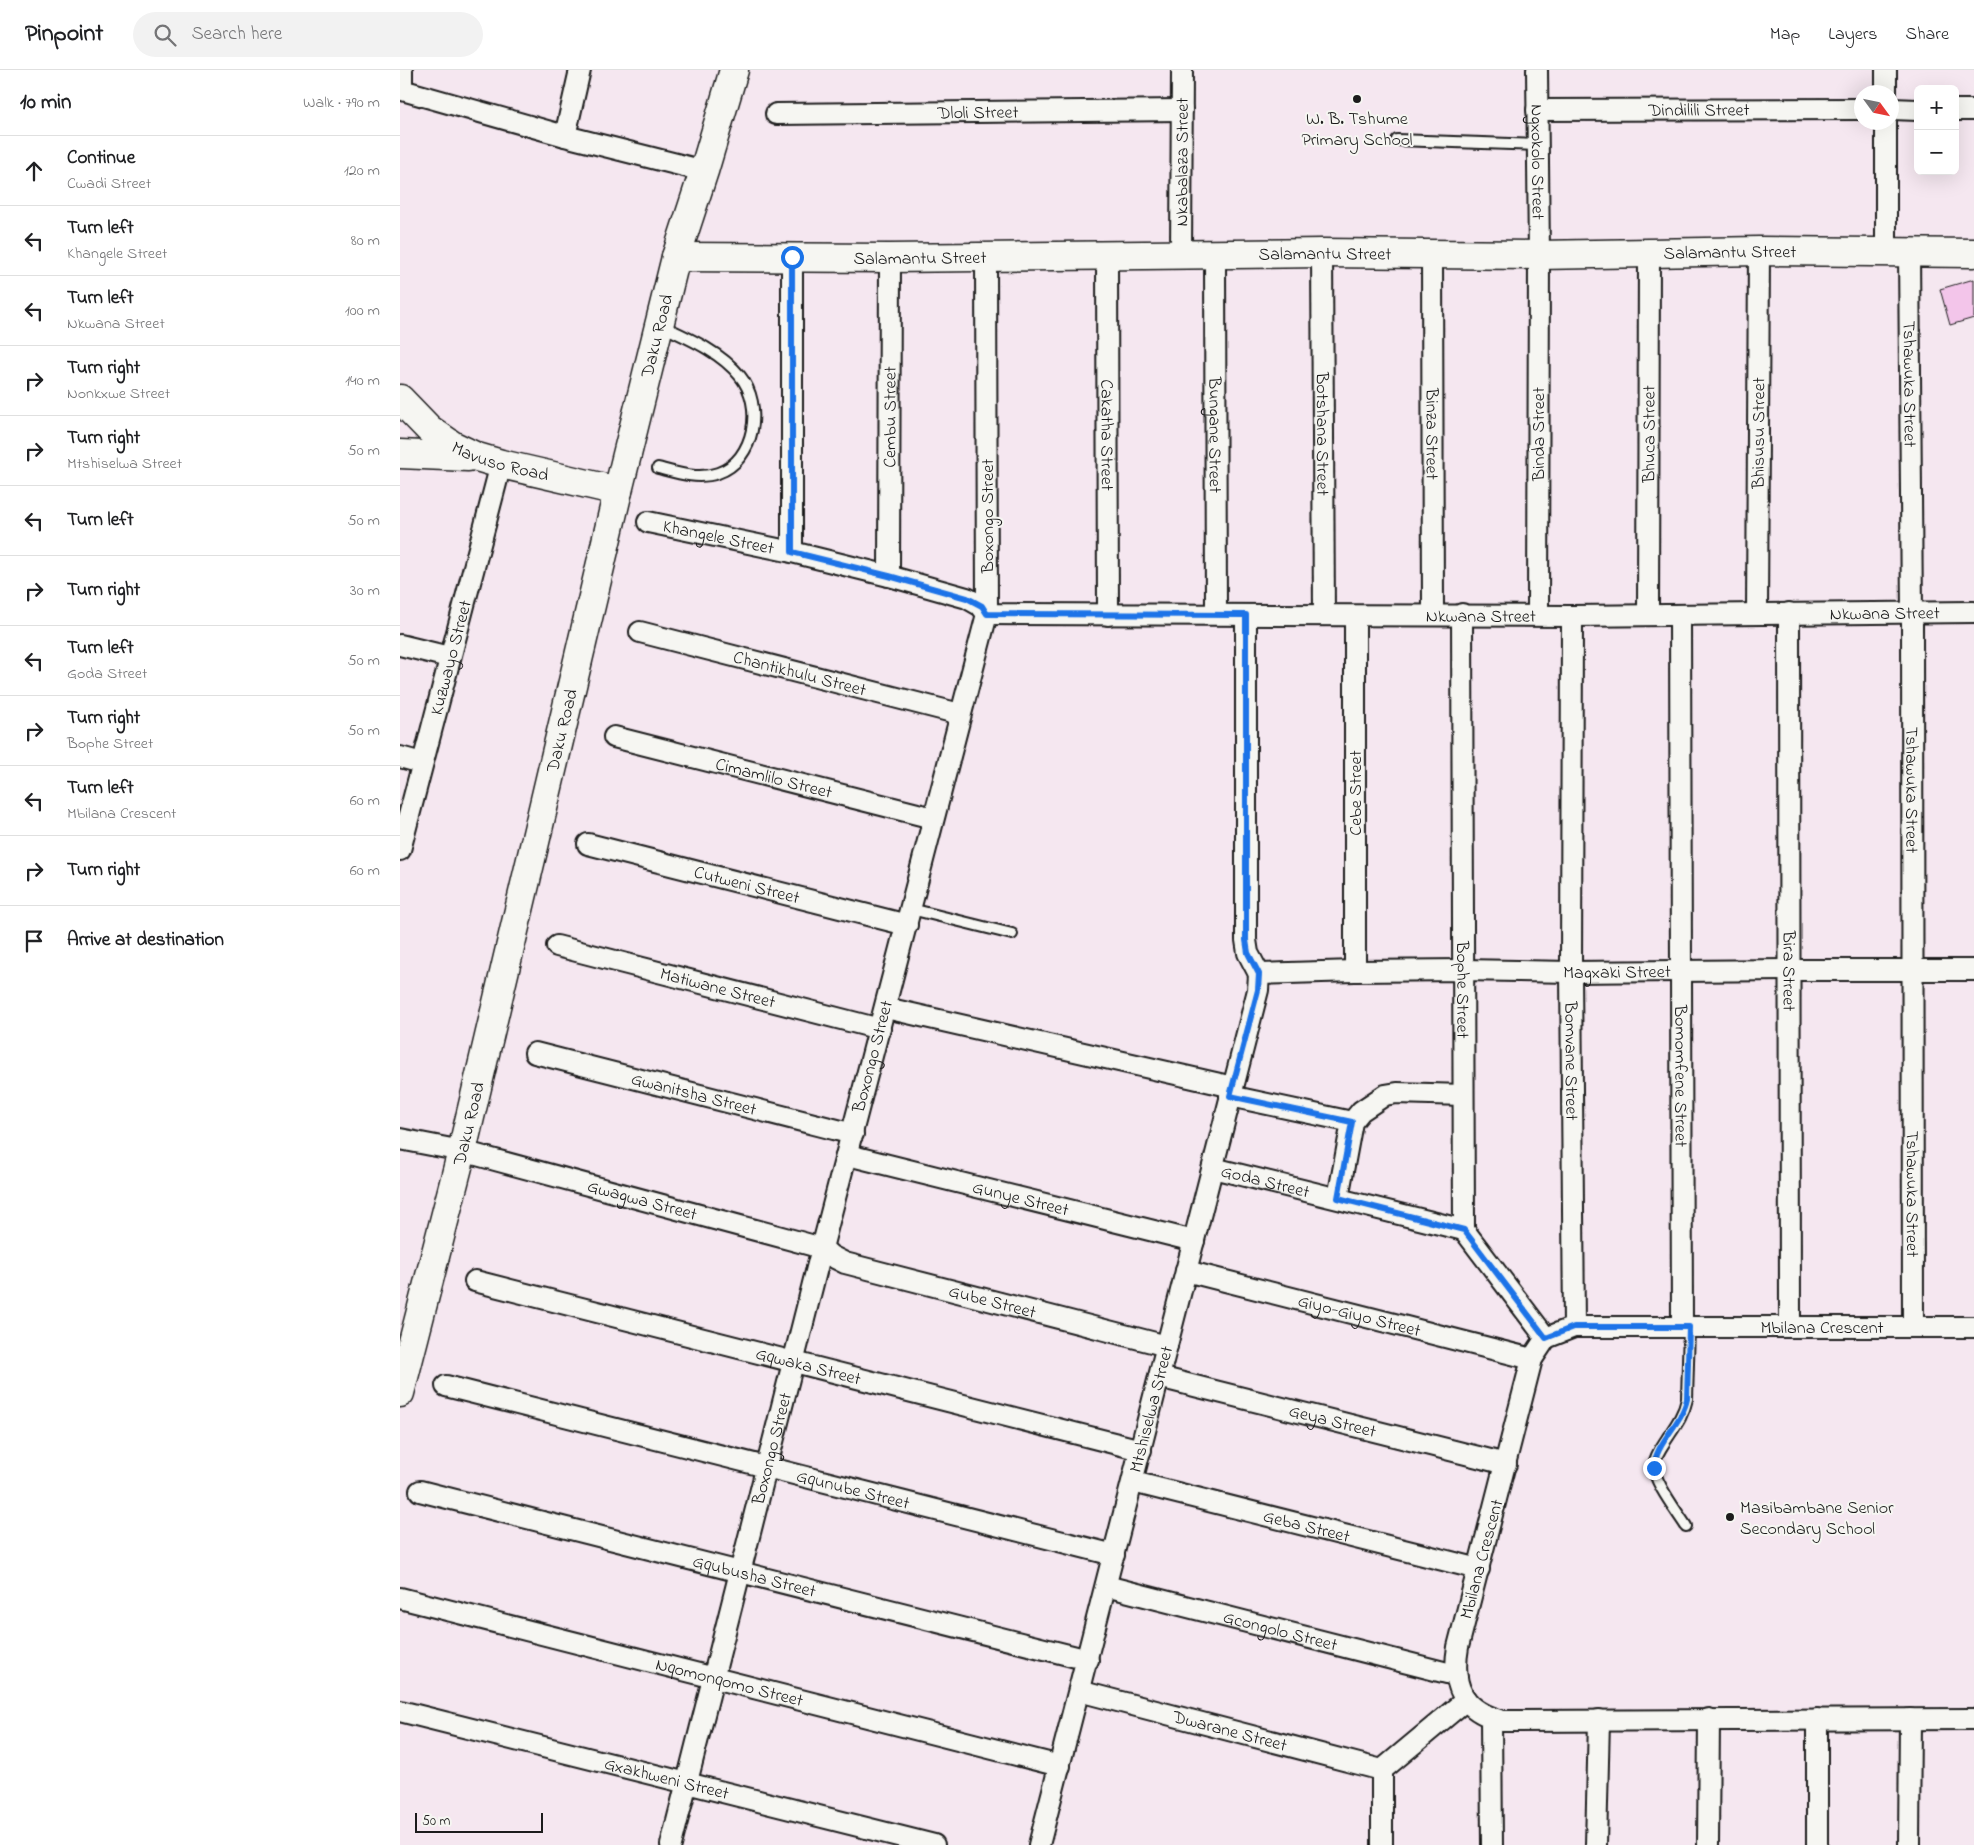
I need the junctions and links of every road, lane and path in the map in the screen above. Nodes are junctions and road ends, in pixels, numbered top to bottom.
1 (402, 70) edge
2 (580, 70) edge
3 (734, 70) edge
4 (1182, 70) edge
5 (1537, 70) edge
6 (1886, 70) edge
7 (1886, 85) edge
8 (401, 92) edge
9 (1899, 109) edge
10 (1182, 110) junction
11 (1537, 110) junction
12 (1854, 110) edge
13 (1914, 110) edge
14 (1959, 110) edge
15 (1974, 110) edge
16 (776, 114) dead end
17 (1887, 130) edge
18 (565, 136) junction
19 (1397, 140) dead end
20 (1537, 145) junction
21 (704, 171) junction
22 (1759, 251) junction
23 (1898, 252) junction
24 (1649, 253) junction
25 (1974, 253) edge
26 (1322, 254) junction
27 (1432, 254) junction
28 (1539, 254) junction
29 (1107, 255) junction
30 (986, 256) junction
31 (1181, 256) junction
32 (1215, 256) junction
33 (676, 257) junction
34 (792, 257) junction
35 (890, 258) junction
36 (660, 325) junction
37 (400, 399) edge
38 (429, 430) junction
39 (400, 437) edge
40 (400, 454) edge
41 (489, 461) junction
42 (658, 468) dead end
43 (618, 491) junction
44 (648, 522) dead end
45 (792, 552) junction
46 (889, 576) junction
47 (1974, 612) edge
48 (1789, 613) junction
49 (987, 614) junction
50 (1216, 614) junction
51 (1432, 614) junction
52 (1462, 614) junction
53 (1538, 614) junction
54 (1757, 614) junction
55 (1912, 614) junction
56 (1108, 615) junction
57 (1246, 615) junction
58 (1324, 615) junction
59 (1648, 615) junction
60 (1680, 615) junction
61 (1355, 616) junction
62 (1572, 616) junction
63 (640, 632) dead end
64 (400, 644) edge
65 (449, 657) junction
66 (960, 714) junction
67 (614, 737) dead end
68 (400, 757) edge
69 (422, 762) junction
70 (933, 818) junction
71 (588, 844) dead end
72 (400, 850) edge
73 (909, 917) junction
74 (1012, 934) dead end
75 (557, 946) dead end
76 (1355, 970) junction
77 (1463, 970) junction
78 (1680, 970) junction
79 (1788, 970) junction
80 (1912, 970) junction
81 (1974, 970) edge
82 (1571, 972) junction
83 (1259, 974) junction
84 (886, 1008) junction
85 (880, 1029) junction
86 (535, 1053) dead end
87 (1231, 1092) junction
88 (1463, 1096) junction
89 (1352, 1122) junction
90 (853, 1134) junction
91 (400, 1139) edge
92 (462, 1151) junction
93 (848, 1155) junction
94 (1213, 1168) junction
95 (1338, 1198) junction
96 (1464, 1230) junction
97 (1194, 1241) junction
98 (822, 1248) junction
99 (1186, 1271) junction
100 (475, 1281) dead end
101 (1574, 1327) junction
102 (1685, 1327) junction
103 (1790, 1327) junction
104 (1912, 1327) junction
105 (1974, 1327) edge
106 (1546, 1338) junction
107 (1167, 1346) junction
108 (1532, 1359) junction
109 (794, 1362) junction
110 (1159, 1377) junction
111 (446, 1386) dead end
112 (400, 1393) edge
113 (1140, 1450) junction
114 (1506, 1464) junction
115 (768, 1468) junction
116 (1133, 1482) junction
117 (420, 1491) dead end
118 (1686, 1526) dead end
119 (1114, 1555) junction
120 (1479, 1569) junction
121 (741, 1572) junction
122 (1106, 1586) junction
123 (400, 1598) edge
124 (1088, 1660) junction
125 (1455, 1675) junction
126 (712, 1678) junction
127 (1079, 1691) junction
128 (1466, 1700) junction
129 (400, 1711) edge
130 (1491, 1718) junction
131 (1709, 1719) junction
132 (1817, 1719) junction
133 (1910, 1719) junction
134 (1974, 1719) edge
135 (1599, 1720) junction
136 (1060, 1766) junction
137 (1382, 1770) junction
138 (688, 1782) junction
139 (671, 1845) edge
140 (934, 1845) edge
141 (1040, 1845) edge
142 (1382, 1845) edge
143 (1492, 1845) edge
144 (1596, 1845) edge
145 (1708, 1845) edge
146 (1817, 1845) edge
147 (1909, 1845) edge

1 - 8 street
2 - 18 street
3 - 21 street, Daku Road
4 - 10 street, Nkabalaza Street
5 - 11 street, Ngxokolo Street
6 - 7 street
8 - 18 street
9 - 13 street
10 - 16 street, Dloli Street
10 - 31 street, Nkabalaza Street
11 - 12 street, Dindilili Street
11 - 20 street, Ngxokolo Street
14 - 15 street
17 - 23 street, Tshawuka Street
18 - 21 street
19 - 20 lane
20 - 28 street, Ngxokolo Street
21 - 33 street, Daku Road
22 - 23 street, Salamantu Street
22 - 24 street, Salamantu Street
22 - 54 street, Bhisusu Street
23 - 25 street, Salamantu Street
23 - 55 street, Tshawuka Street
24 - 28 street, Salamantu Street
24 - 59 street, Bhuca Street
26 - 27 street, Salamantu Street
26 - 32 street, Salamantu Street
26 - 58 street, Botshana Street
27 - 28 street, Salamantu Street
27 - 51 street, Binza Street
28 - 53 street, Binda Street
29 - 30 street, Salamantu Street
29 - 31 street, Salamantu Street
29 - 56 street, Cakatha Street
30 - 35 street, Salamantu Street
30 - 49 street, Boxongo Street
31 - 32 street, Salamantu Street
32 - 50 street, Bungane Street
33 - 34 street, Salamantu Street
33 - 36 street, Daku Road
34 - 35 street, Salamantu Street
34 - 45 street
35 - 46 street, Cembu Street
36 - 42 lane
36 - 43 street, Daku Road
37 - 38 street, Mavuso Road
38 - 39 street
38 - 41 street, Mavuso Road
40 - 41 street
41 - 43 street, Mavuso Road
41 - 65 street, Kuzwayo Street
43 - 92 street, Daku Road
44 - 45 street, Khangele Street
45 - 46 street, Khangele Street
46 - 49 street, Khangele Street
47 - 55 street, Nkwana Street
48 - 54 street, Nkwana Street
48 - 55 street, Nkwana Street
48 - 79 street, Bira Street
49 - 56 street, Nkwana Street
49 - 66 street, Boxongo Street
50 - 56 street, Nkwana Street
50 - 57 street, Nkwana Street
51 - 52 street, Nkwana Street
51 - 61 street, Nkwana Street
52 - 53 street, Nkwana Street
52 - 77 street, Bophe Street
53 - 62 street, Nkwana Street
54 - 60 street, Nkwana Street
55 - 80 street, Tshawuka Street
57 - 58 street, Nkwana Street
57 - 83 street
58 - 61 street, Nkwana Street
59 - 60 street, Nkwana Street
59 - 62 street, Nkwana Street
60 - 78 street, Bomomfene Street
61 - 76 street, Cebe Street
62 - 82 street, Bomvane Street
63 - 66 street, Chantikhulu Street
64 - 65 street
65 - 69 street, Kuzwayo Street
66 - 70 street, Boxongo Street
67 - 70 street, Cimamlilo Street
68 - 69 street
69 - 72 street, Kuzwayo Street
70 - 73 street, Boxongo Street
71 - 73 street, Cutweni Street
73 - 74 lane
73 - 84 street, Boxongo Street
75 - 85 street, Matiwane Street
76 - 77 street, Magxaki Street
76 - 83 street, Magxaki Street
77 - 82 street, Magxaki Street
77 - 88 street, Bophe Street
78 - 79 street, Magxaki Street
78 - 82 street, Magxaki Street
78 - 102 street, Bomomfene Street
79 - 80 street, Magxaki Street
79 - 103 street, Bira Street
80 - 81 street, Magxaki Street
80 - 104 street, Tshawuka Street
82 - 101 street, Bomvane Street
83 - 87 street, Mtshiselwa Street
84 - 85 street, Boxongo Street
84 - 87 street
85 - 90 street, Boxongo Street
86 - 90 street, Gwanitsha Street
87 - 89 street
87 - 94 street, Mtshiselwa Street
88 - 89 street
88 - 96 street, Bophe Street
89 - 95 street
90 - 93 street, Boxongo Street
91 - 92 street, Gwagwa Street
92 - 98 street, Gwagwa Street
92 - 112 street, Daku Road
93 - 97 street, Gunye Street
93 - 98 street, Boxongo Street
94 - 95 street, Goda Street
94 - 97 street, Mtshiselwa Street
95 - 96 street, Goda Street
96 - 106 street
97 - 99 street, Mtshiselwa Street
98 - 107 street, Gube Street
98 - 109 street, Boxongo Street
99 - 107 street, Mtshiselwa Street
99 - 108 street, Giyo-Giyo Street
100 - 109 street, Gqwaka Street
101 - 102 street, Mbilana Crescent
101 - 106 street, Mbilana Crescent
102 - 103 street, Mbilana Crescent
102 - 118 lane
103 - 104 street, Mbilana Crescent
104 - 105 street, Mbilana Crescent
106 - 108 street, Mbilana Crescent
107 - 110 street, Mtshiselwa Street
108 - 114 street, Mbilana Crescent
109 - 113 street, Gqwaka Street
109 - 115 street, Boxongo Street
110 - 113 street, Mtshiselwa Street
110 - 114 street, Geya Street
111 - 115 street, Gqunube Street
113 - 116 street, Mtshiselwa Street
114 - 120 street, Mbilana Crescent
115 - 119 street, Gqunube Street
115 - 121 street, Boxongo Street
116 - 119 street, Mtshiselwa Street
116 - 120 street, Geba Street
117 - 121 street, Gqubusha Street
119 - 122 street, Mtshiselwa Street
120 - 125 street, Mbilana Crescent
121 - 124 street, Gqubusha Street
121 - 126 street, Boxongo Street
122 - 124 street, Mtshiselwa Street
122 - 125 street, Gcongolo Street
123 - 126 street, Nqomonqomo Street
124 - 127 street, Mtshiselwa Street
125 - 128 street, Mbilana Crescent
126 - 136 street, Nqomonqomo Street
126 - 138 street, Boxongo Street
127 - 136 street, Mtshiselwa Street
127 - 137 street, Dwarane Street
128 - 130 street, Mbilana Crescent
128 - 137 street
129 - 138 street, Gxakhweni Street
130 - 135 street, Mbilana Crescent
130 - 143 street
131 - 132 street, Mbilana Crescent
131 - 135 street, Mbilana Crescent
131 - 145 street
132 - 133 street, Mbilana Crescent
132 - 146 street
133 - 134 street, Mbilana Crescent
133 - 147 street
135 - 144 street
136 - 141 street, Mtshiselwa Street
137 - 142 street
138 - 139 street, Boxongo Street
138 - 140 street, Gxakhweni Street

